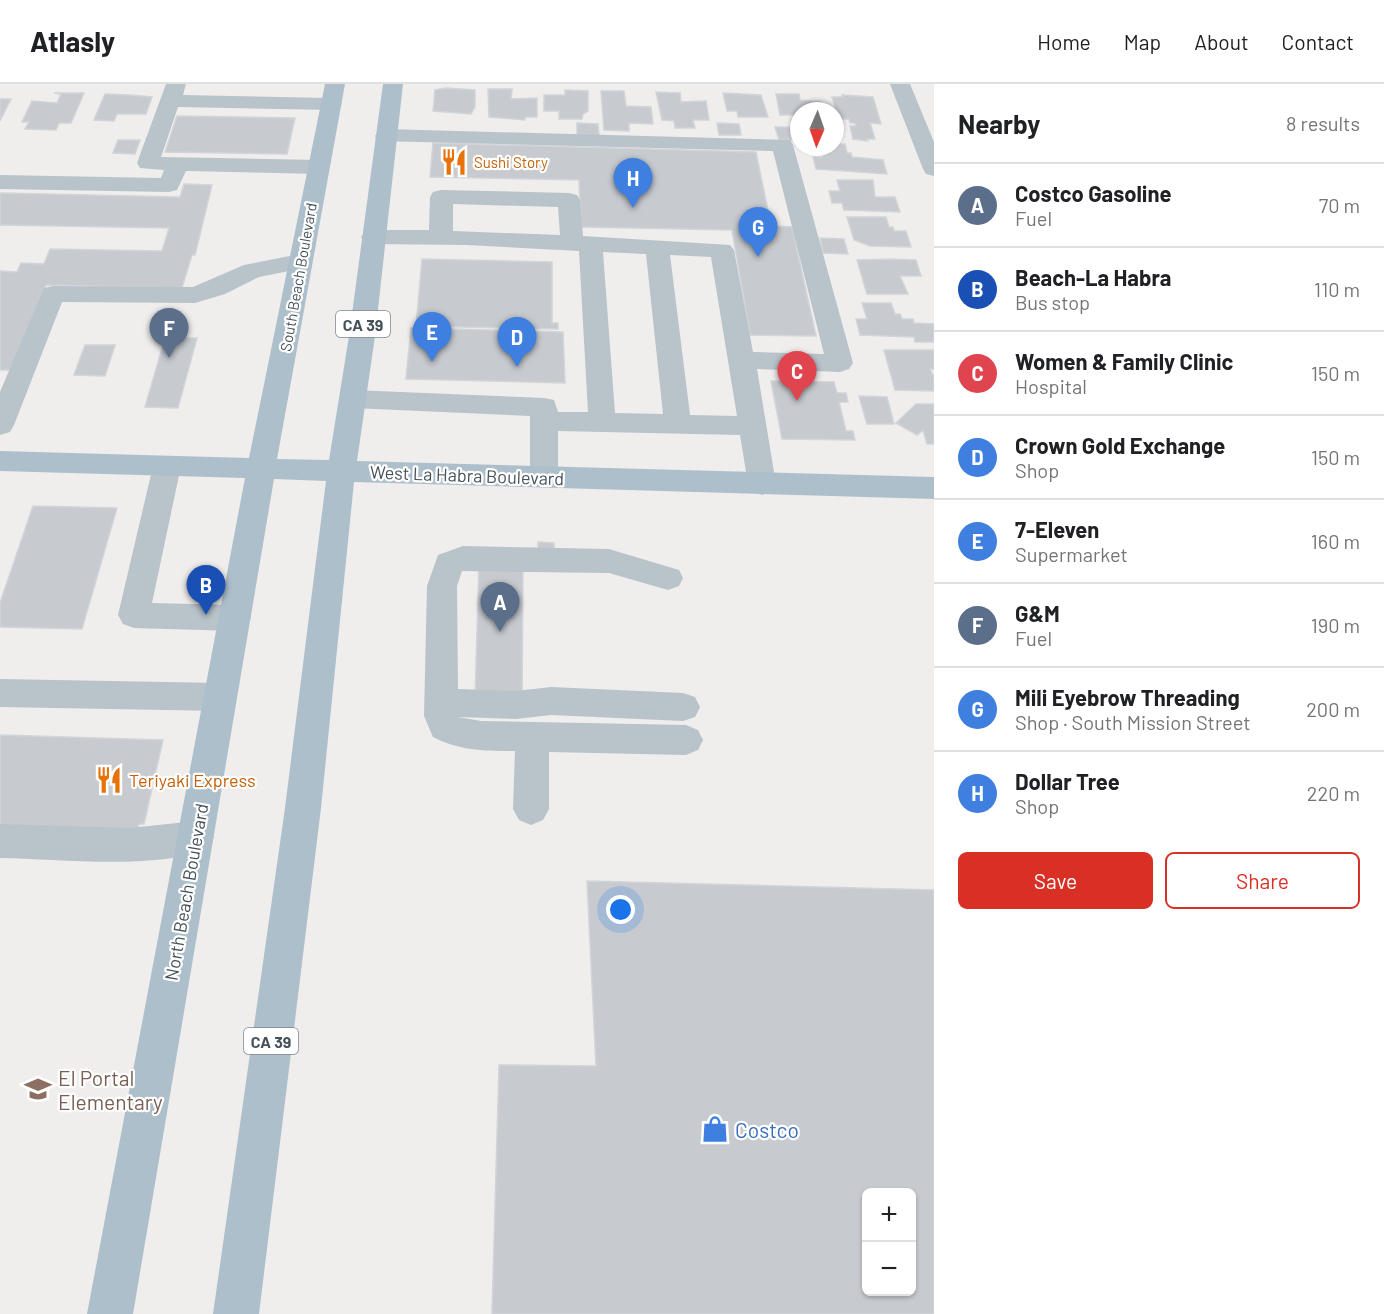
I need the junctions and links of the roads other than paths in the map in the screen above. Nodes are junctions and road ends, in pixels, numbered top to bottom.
1 (393, 84) edge
2 (900, 84) edge
3 (172, 92) edge
4 (333, 94) edge
5 (386, 136) junction
6 (178, 164) junction
7 (318, 167) junction
8 (934, 169) edge
9 (0, 182) edge
10 (373, 237) junction
11 (441, 237) junction
12 (581, 243) junction
13 (657, 247) junction
14 (300, 262) junction
15 (742, 360) junction
16 (352, 399) junction
17 (544, 421) junction
18 (602, 423) junction
19 (0, 425) edge
20 (678, 425) junction
21 (753, 426) junction
22 (0, 461) edge
23 (166, 466) junction
24 (263, 470) junction
25 (341, 472) junction
26 (544, 477) junction
27 (762, 484) junction
28 (934, 488) edge
29 (669, 578) dead end
30 (235, 618) junction
31 (0, 693) edge
32 (221, 697) junction
33 (441, 706) junction
34 (683, 707) dead end
35 (532, 737) junction
36 (686, 740) dead end
37 (531, 809) dead end
38 (196, 837) junction
39 (0, 841) edge
40 (110, 1314) edge
41 (236, 1314) edge

1 - 5 main road, CA 39
2 - 8 street
3 - 4 street
3 - 6 street
4 - 7 main road, South Beach Boulevard
5 - 10 main road, CA 39
5 - 15 street
6 - 7 street
6 - 9 street
7 - 14 main road, South Beach Boulevard
10 - 11 street
10 - 16 main road, CA 39
11 - 12 street
11 - 12 street
12 - 13 street
12 - 18 street
13 - 15 street
13 - 20 street
14 - 19 street
14 - 24 main road, South Beach Boulevard
15 - 21 street
16 - 17 street
16 - 25 main road, CA 39
17 - 18 street
17 - 26 street
18 - 20 street
20 - 21 street
21 - 27 street
22 - 23 main road, West La Habra Boulevard
23 - 24 main road, West La Habra Boulevard
23 - 30 street
24 - 25 main road, West La Habra Boulevard
24 - 30 main road, North Beach Boulevard
25 - 26 main road, West La Habra Boulevard
25 - 41 main road, CA 39
26 - 27 main road, West La Habra Boulevard
27 - 28 main road, West La Habra Boulevard
29 - 33 street
30 - 32 main road, North Beach Boulevard
31 - 32 street
32 - 38 main road, North Beach Boulevard
33 - 34 street
33 - 35 street
35 - 36 street
35 - 37 street
38 - 39 street
38 - 40 main road, North Beach Boulevard

